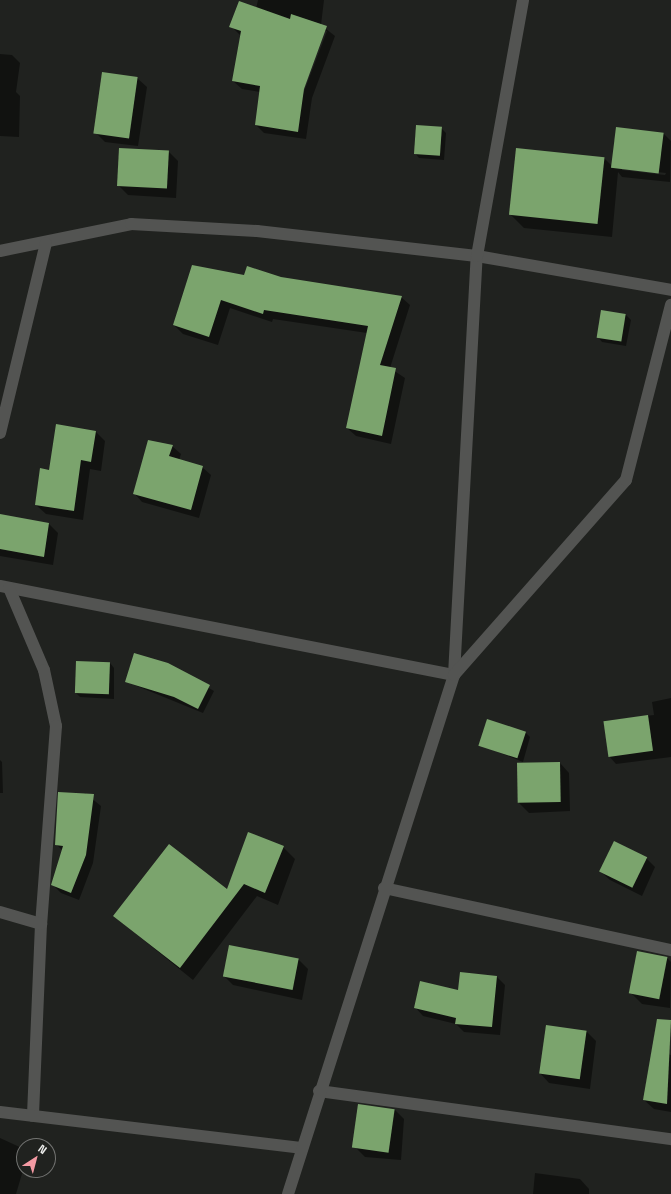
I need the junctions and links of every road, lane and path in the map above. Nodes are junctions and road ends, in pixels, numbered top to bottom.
1 (523, 0) edge
2 (46, 243) junction
3 (0, 251) edge
4 (477, 256) junction
5 (671, 290) edge
6 (671, 305) edge
7 (0, 433) edge
8 (4, 587) edge
9 (454, 675) junction
10 (384, 888) junction
11 (0, 912) edge
12 (41, 924) junction
13 (671, 950) edge
14 (319, 1091) junction
15 (0, 1112) edge
16 (33, 1116) junction
17 (671, 1139) edge
18 (301, 1148) junction
19 (288, 1194) edge

1 - 4 street
2 - 3 street
2 - 4 street
2 - 7 street
4 - 5 street
4 - 9 street
6 - 9 street
8 - 9 street
8 - 12 street
9 - 10 street
10 - 13 street
10 - 14 street
11 - 12 street
12 - 16 street
14 - 17 street
14 - 18 street
15 - 16 street
16 - 18 street
18 - 19 street

